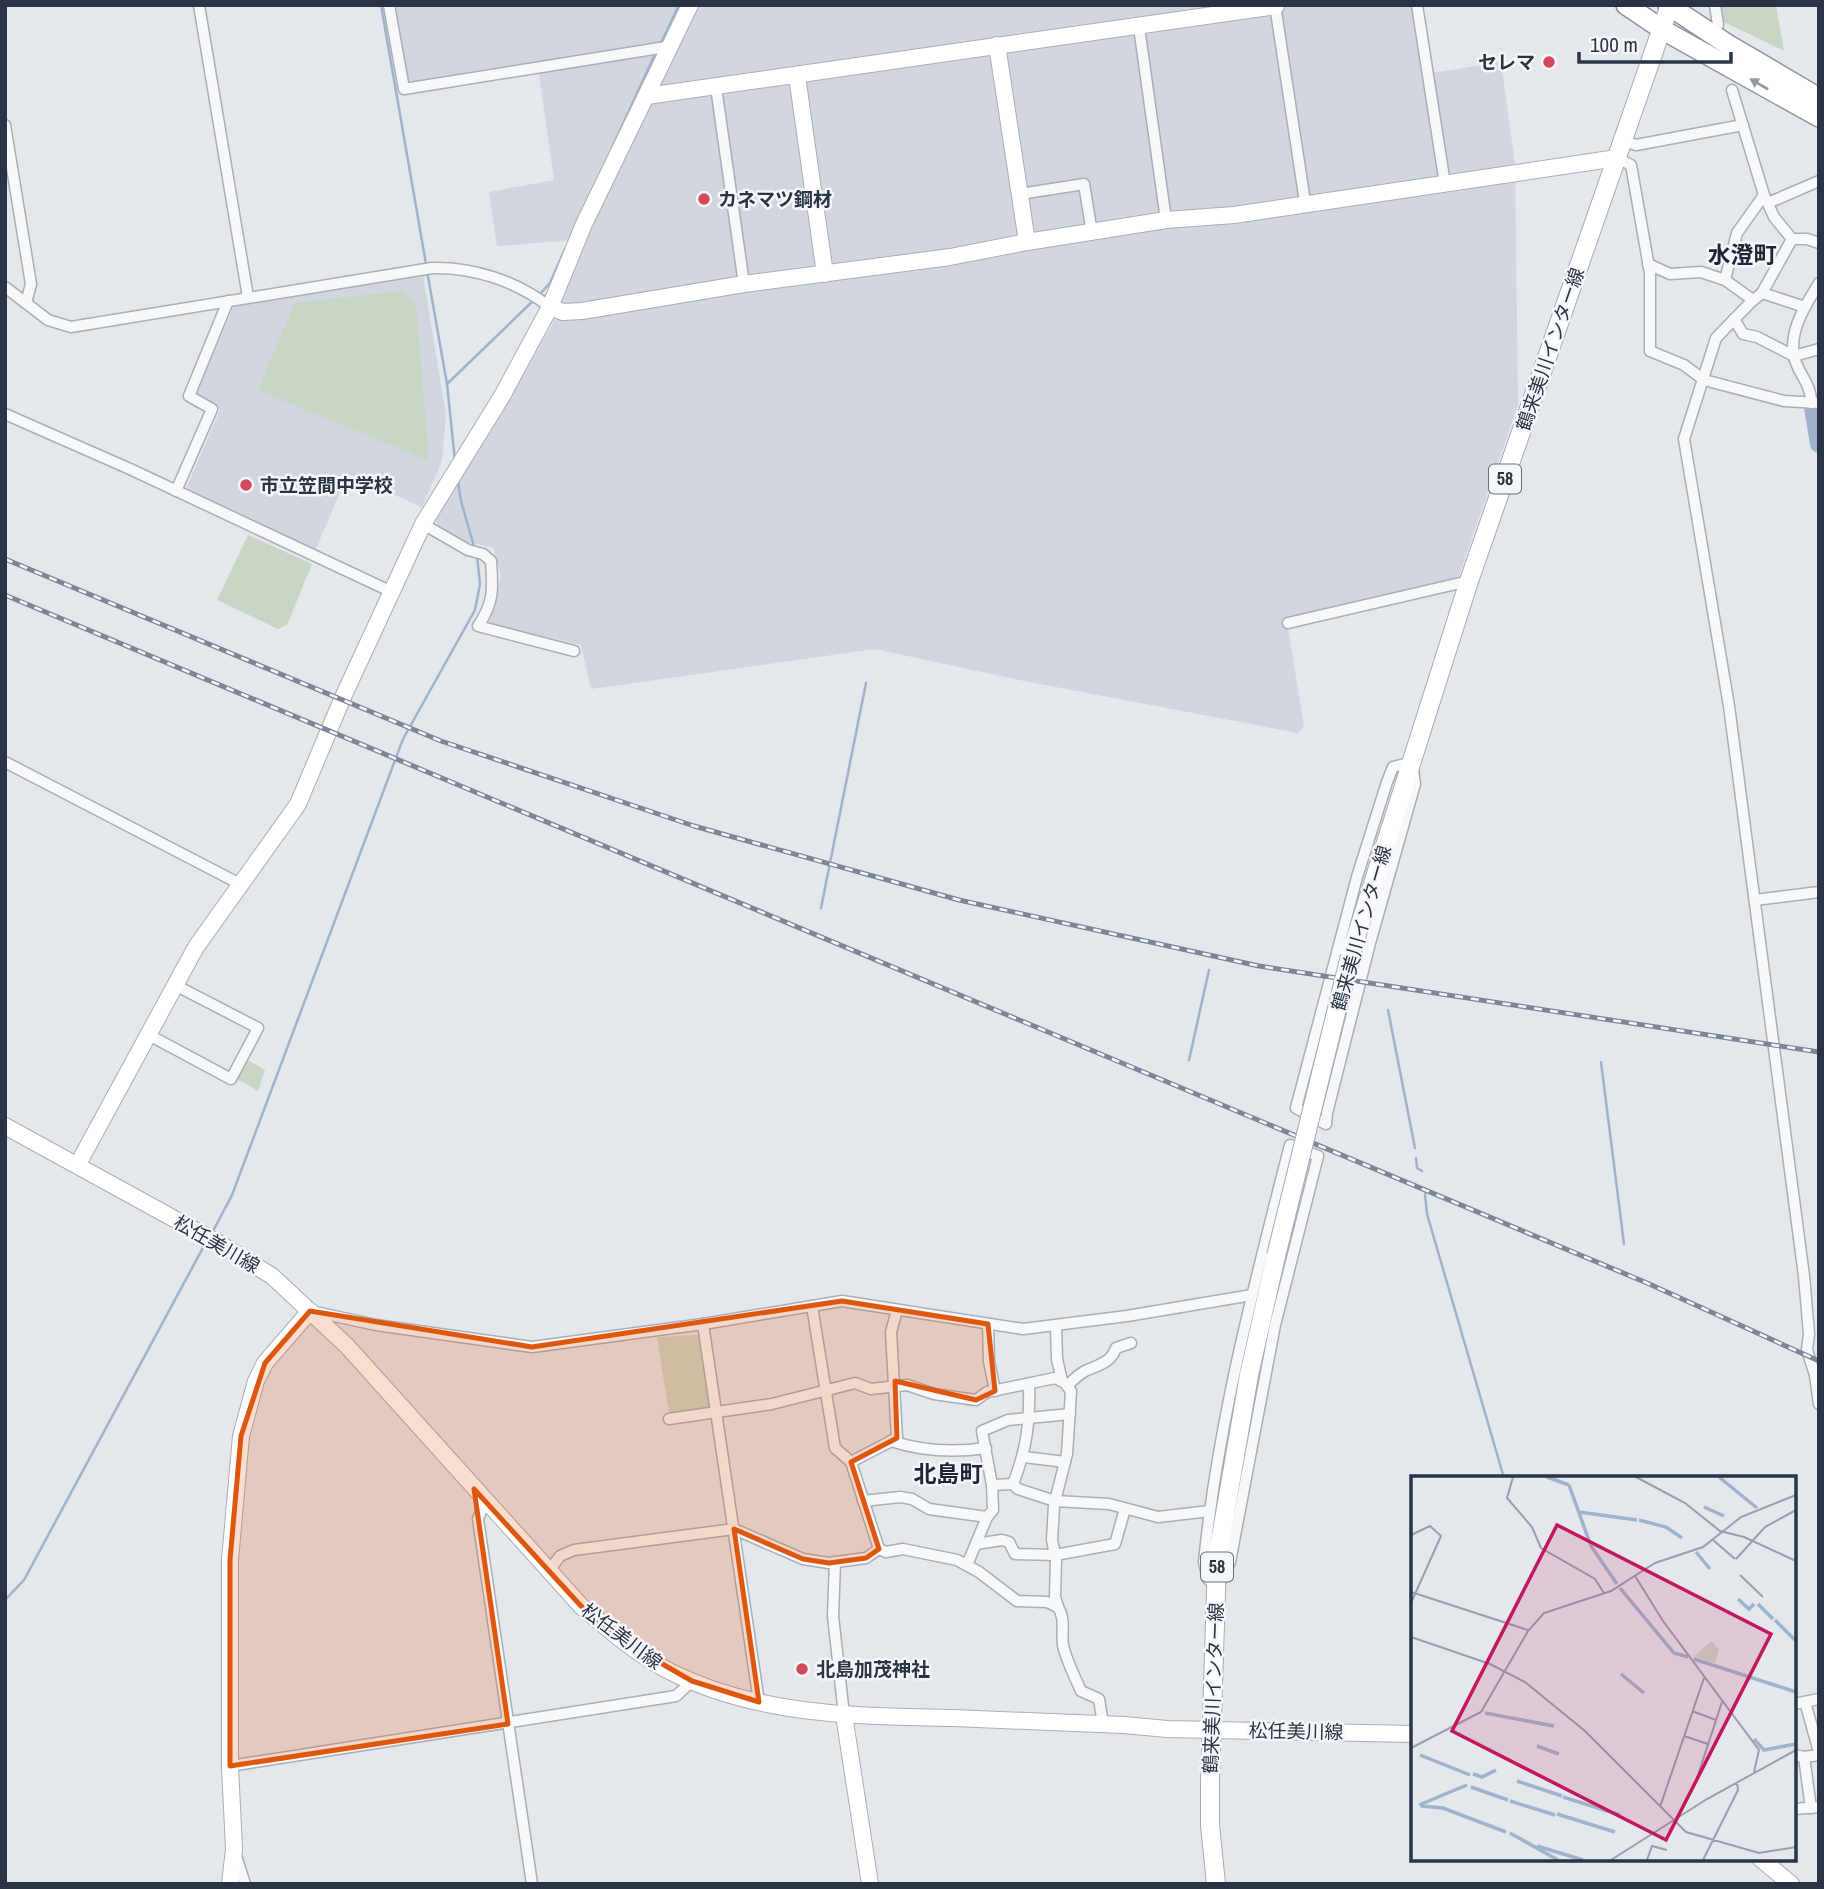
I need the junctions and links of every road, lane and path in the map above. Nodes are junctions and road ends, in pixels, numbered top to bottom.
1 (199, 5) edge
2 (389, 5) edge
3 (690, 5) edge
4 (1281, 5) edge
5 (1417, 5) edge
6 (1626, 5) edge
7 (1715, 5) edge
8 (1275, 6) edge
9 (1670, 6) edge
10 (1718, 25) dead end
11 (1139, 27) junction
12 (1663, 30) junction
13 (997, 45) junction
14 (668, 46) junction
15 (797, 76) junction
16 (716, 87) junction
17 (1732, 90) dead end
18 (647, 96) junction
19 (1819, 98) edge
20 (1819, 117) edge
21 (5, 125) edge
22 (1743, 125) junction
23 (1624, 141) junction
24 (1616, 158) junction
25 (1819, 182) edge
26 (1445, 184) junction
27 (1020, 194) junction
28 (1766, 199) junction
29 (1305, 202) junction
30 (1166, 220) junction
31 (1092, 233) junction
32 (1792, 239) junction
33 (1027, 242) junction
34 (1819, 243) edge
35 (1648, 264) junction
36 (825, 274) junction
37 (1725, 280) junction
38 (1819, 283) edge
39 (744, 284) junction
40 (5, 287) edge
41 (248, 297) junction
42 (1758, 297) junction
43 (228, 300) junction
44 (541, 300) junction
45 (26, 303) junction
46 (1805, 307) junction
47 (1734, 319) junction
48 (1819, 349) edge
49 (1794, 356) junction
50 (1704, 380) junction
51 (1815, 403) edge
52 (5, 414) edge
53 (176, 491) junction
54 (423, 524) junction
55 (1469, 581) junction
56 (392, 592) junction
57 (1288, 623) dead end
58 (574, 651) dead end
59 (5, 762) edge
60 (1412, 762) junction
61 (240, 884) junction
62 (1819, 892) edge
63 (1755, 900) junction
64 (175, 985) junction
65 (149, 1035) junction
66 (5, 1126) edge
67 (78, 1164) junction
68 (1252, 1295) junction
69 (812, 1306) junction
70 (897, 1310) junction
71 (310, 1311) junction
72 (703, 1324) junction
73 (988, 1324) junction
74 (1056, 1326) junction
75 (1131, 1343) dead end
76 (1029, 1384) junction
77 (1064, 1384) junction
78 (895, 1387) junction
79 (825, 1390) junction
80 (995, 1391) junction
81 (1819, 1404) edge
82 (716, 1411) junction
83 (1070, 1414) junction
84 (669, 1419) dead end
85 (1030, 1419) junction
86 (891, 1441) junction
87 (986, 1448) junction
88 (1024, 1457) junction
89 (851, 1462) junction
90 (1065, 1462) junction
91 (1013, 1484) junction
92 (992, 1485) junction
93 (485, 1501) junction
94 (863, 1501) junction
95 (1055, 1501) junction
96 (1125, 1509) junction
97 (1210, 1511) junction
98 (987, 1517) junction
99 (734, 1529) junction
100 (976, 1544) junction
101 (879, 1549) junction
102 (1055, 1555) junction
103 (835, 1562) junction
104 (967, 1565) junction
105 (549, 1571) junction
106 (1217, 1587) junction
107 (1058, 1607) junction
108 (692, 1681) junction
109 (1819, 1699) edge
110 (760, 1702) junction
111 (1800, 1703) edge
112 (844, 1715) junction
113 (508, 1724) junction
114 (1103, 1724) junction
115 (1211, 1729) junction
116 (1411, 1734) edge
117 (1819, 1753) edge
118 (1799, 1756) edge
119 (230, 1766) junction
120 (1815, 1807) edge
121 (1796, 1809) edge
122 (234, 1849) junction
123 (1767, 1862) edge
124 (230, 1884) edge
125 (245, 1884) edge
126 (532, 1884) edge
127 (870, 1884) edge
128 (1216, 1884) edge
129 (1776, 1884) edge
130 (1791, 1884) edge

1 - 41 street
2 - 14 street
3 - 14 street
4 - 8 street
5 - 26 street
6 - 12 highway
7 - 10 street
8 - 11 street
8 - 29 street
9 - 12 main road, 鶴来美川インター線 / 58
9 - 19 highway
11 - 13 street
11 - 30 street
20 -> 12 highway
12 - 23 main road, 鶴来美川インター線 / 58
13 - 15 street
13 - 27 street
14 - 18 street
15 - 16 street
15 - 36 street
16 - 18 street
16 - 39 street
17 - 22 street
18 - 44 street
21 - 45 street
22 - 23 street
22 - 28 street
23 - 24 main road, 鶴来美川インター線 / 58
24 - 26 street
24 - 35 street
24 - 55 main road, 鶴来美川インター線 / 58
25 - 28 street
26 - 29 street
27 - 31 street
27 - 33 street
28 - 32 street
28 - 37 street
29 - 30 street
30 - 31 street
31 - 33 street
32 - 34 street
32 - 42 street
33 - 36 street
35 - 37 street
35 - 50 street
36 - 39 street
37 - 42 street
38 - 46 street
39 - 44 street
40 - 45 street
41 - 43 street
41 - 44 street
42 - 46 street
42 - 47 street
43 - 45 street
43 - 53 street
44 - 54 street
46 - 49 street
47 - 49 street
47 - 50 street
48 - 49 street
49 - 51 street
50 - 51 street
50 - 63 street
52 - 53 street
53 - 56 street
54 - 56 street
54 - 58 street
55 - 57 street
55 - 60 main road, 鶴来美川インター線 / 58
56 - 61 street
59 - 61 street
60 - 60 street
60 - 106 main road, 鶴来美川インター線 / 58, bridge
61 - 64 street
62 - 63 street
63 - 81 street
64 - 65 street
64 - 65 street
65 - 67 street
66 - 67 street, 松任美川線
67 - 71 street, 松任美川線
68 - 74 street
68 - 97 street
68 - 106 street
69 - 70 street
69 - 72 street
69 - 79 street
70 - 73 street
70 - 78 street
71 - 72 street
71 - 93 street, 松任美川線
71 - 119 street
72 - 82 street
73 - 74 street
73 - 80 street
74 - 77 street
75 - 77 street
76 - 77 street
76 - 80 street
76 - 85 street
77 - 83 street
78 - 79 street
78 - 80 street
78 - 86 street
79 - 82 street
79 - 89 street
82 - 84 street
82 - 99 street
83 - 85 street
83 - 90 street
85 - 87 street
85 - 88 street
86 - 87 street
86 - 89 street
87 - 92 street
88 - 90 street
88 - 91 street
89 - 94 street
90 - 95 street
91 - 92 street
91 - 95 street
92 - 98 street
93 - 105 street, 松任美川線
93 - 113 street
94 - 98 street
94 - 101 street
95 - 96 street
95 - 102 street
96 - 97 street
96 - 102 street
97 - 106 street
98 - 100 street
99 - 103 street
99 - 105 street
99 - 110 street
100 - 102 street
100 - 104 street
101 - 103 street
101 - 104 street
102 - 107 street
103 - 112 street
104 - 107 street
105 - 108 street, 松任美川線
106 - 115 main road, 鶴来美川インター線 / 58
107 - 114 street
108 - 110 street, 松任美川線
108 - 113 street
109 - 111 street
110 - 112 street, 松任美川線
111 - 117 street
112 - 114 street, 松任美川線
112 - 127 street
113 - 119 street
113 - 126 street
114 - 115 street, 松任美川線
115 - 116 street, 松任美川線
115 - 128 main road, 鶴来美川インター線 / 58
117 - 118 street
118 - 120 street
119 - 122 street
120 - 121 street
122 - 124 street
122 - 125 street
123 - 129 street
123 - 130 street

